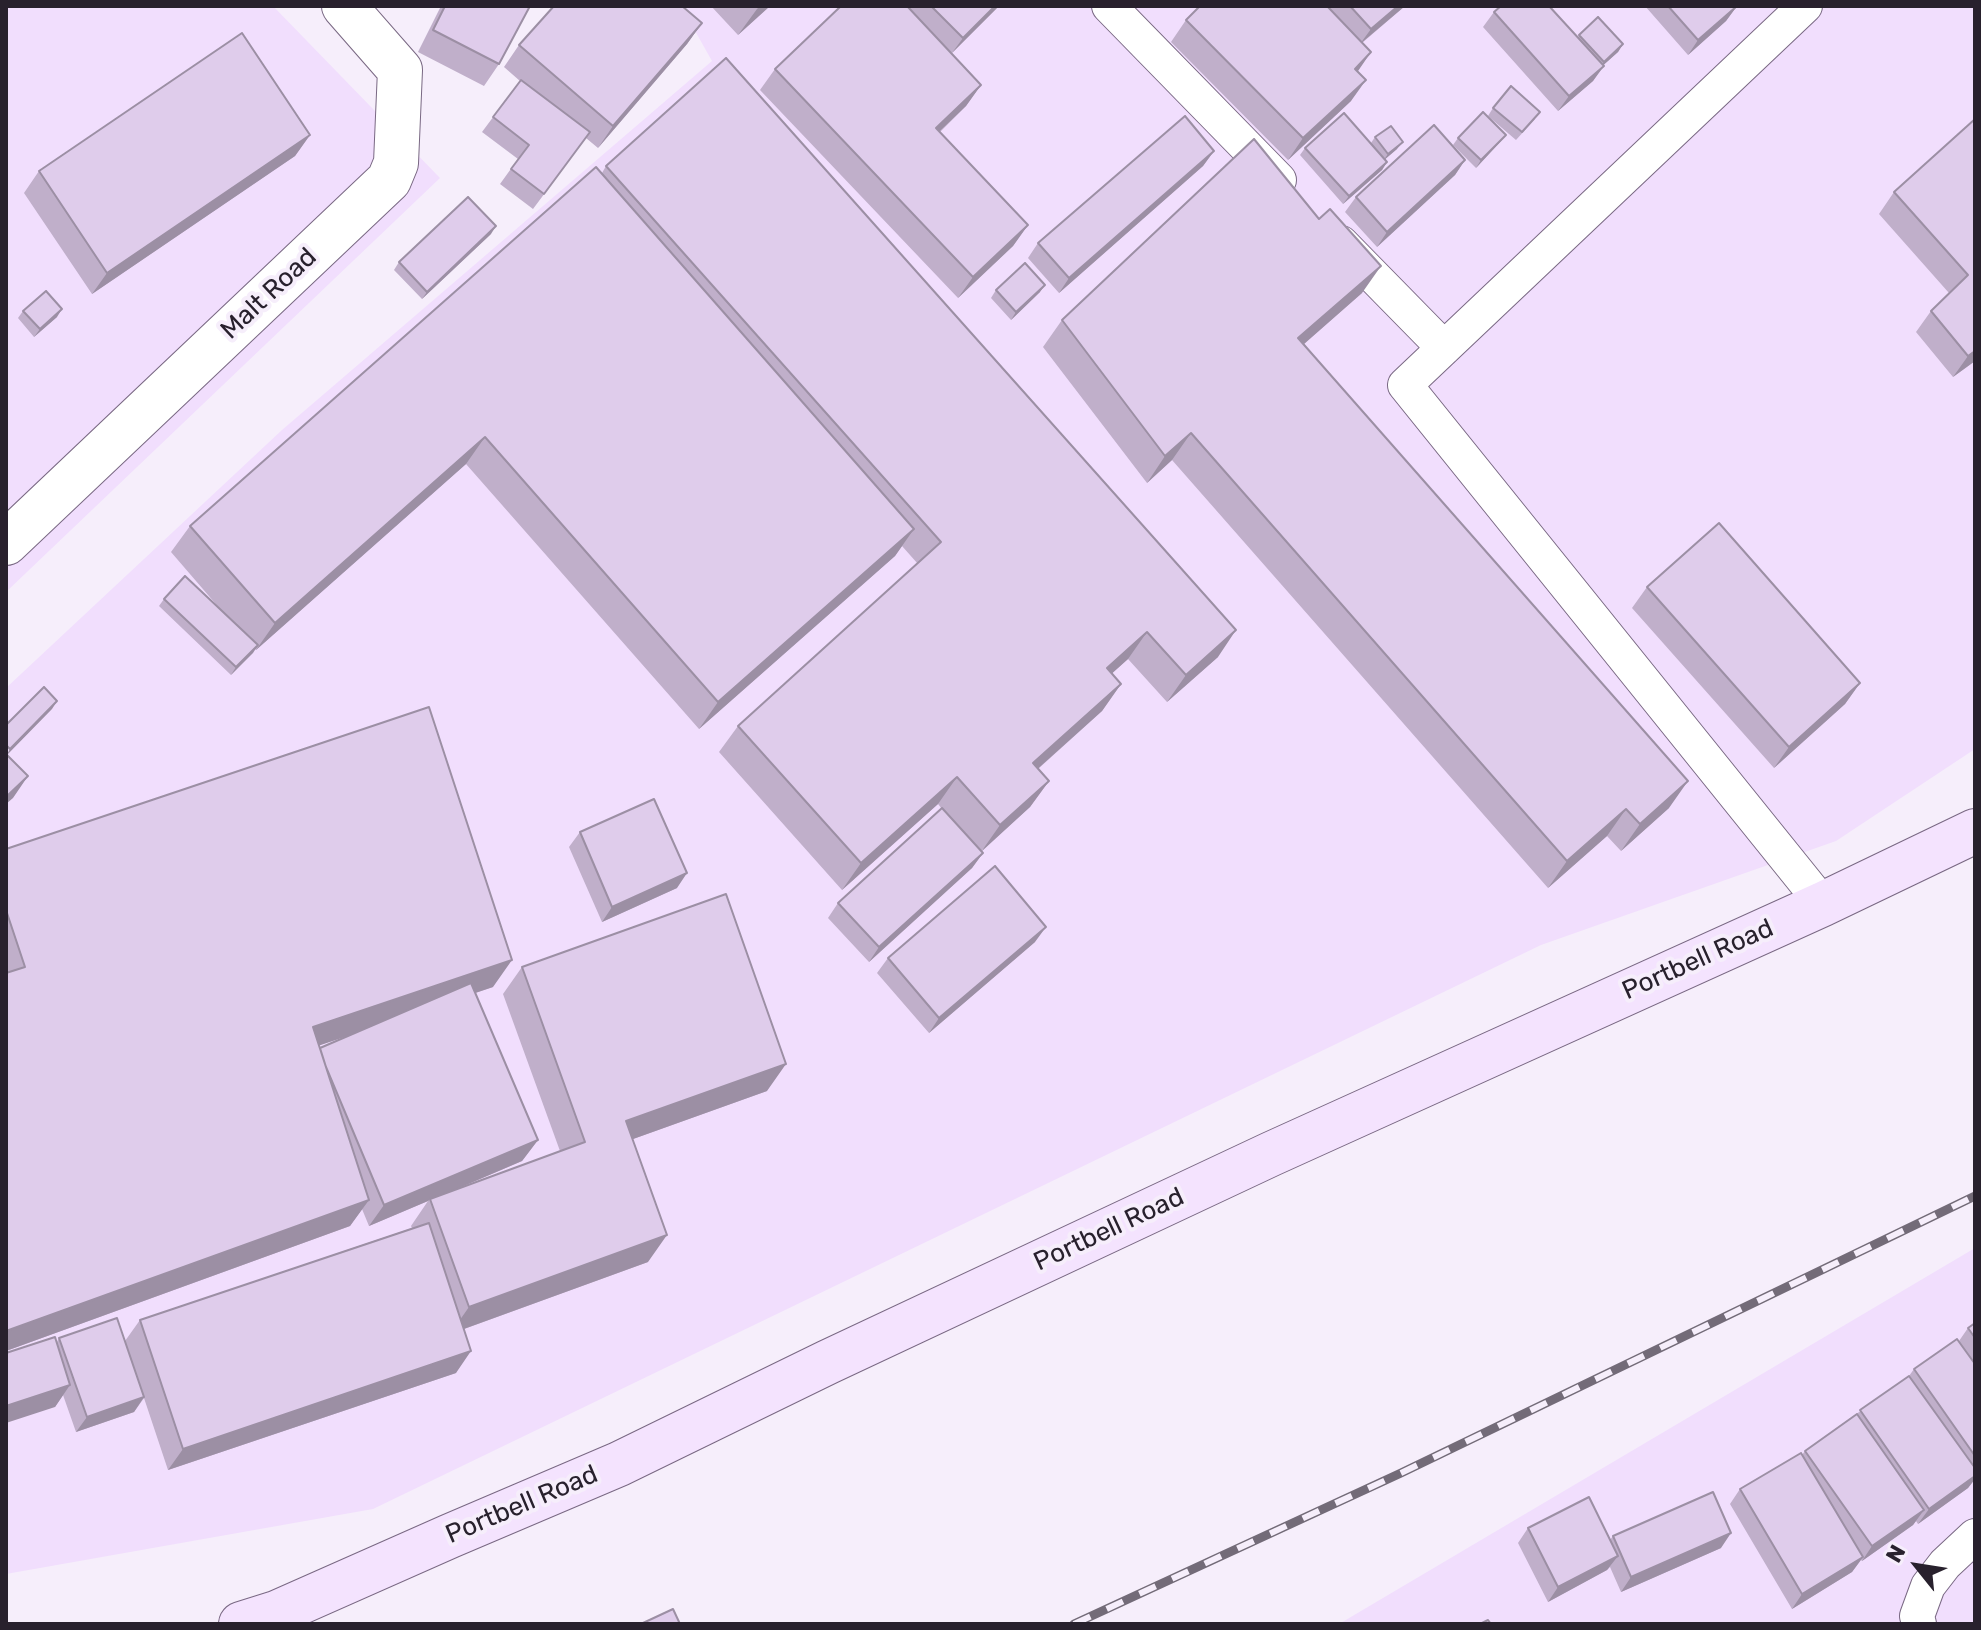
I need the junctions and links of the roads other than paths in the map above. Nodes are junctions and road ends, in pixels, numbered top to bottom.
1 (344, 6) edge
2 (1109, 6) edge
3 (1805, 6) edge
4 (1444, 348) junction
5 (6, 543) edge
6 (1975, 831) edge
7 (1823, 904) junction
8 (1975, 1536) edge
9 (241, 1624) edge
10 (1919, 1624) edge

1 - 5 street, Malt Road
2 - 4 lane
3 - 4 lane
4 - 7 lane
6 - 7 main road, Portbell Road
7 - 9 main road, Portbell Road
8 - 10 lane

